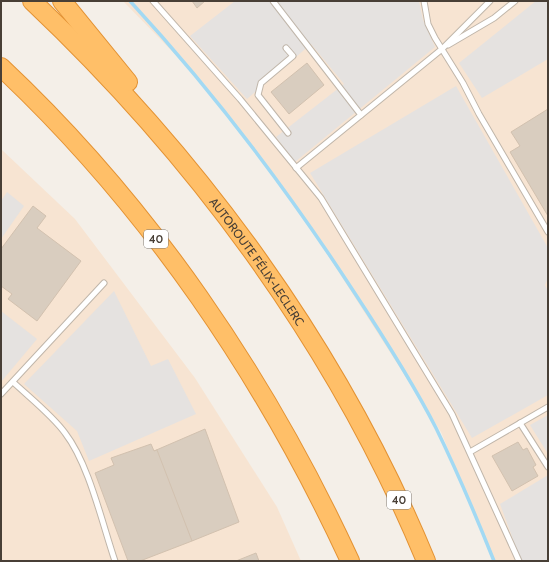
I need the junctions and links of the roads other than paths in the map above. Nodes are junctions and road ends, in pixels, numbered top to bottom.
1 (32, 1) edge
2 (62, 1) edge
3 (153, 1) edge
4 (272, 1) edge
5 (424, 1) edge
6 (490, 1) edge
7 (515, 1) edge
8 (286, 48) dead end
9 (442, 49) junction
10 (1, 67) edge
11 (1, 75) edge
12 (32, 98) junction
13 (361, 115) junction
14 (288, 133) dead end
15 (296, 168) junction
16 (209, 192) junction
17 (548, 232) edge
18 (104, 283) dead end
19 (13, 382) junction
20 (1, 394) edge
21 (548, 407) edge
22 (520, 423) junction
23 (470, 452) junction
24 (548, 467) edge
25 (115, 561) edge
26 (350, 561) edge
27 (426, 561) edge
28 (519, 561) edge

1 - 16 highway, AUTOROUTE FÉLIX-LECLERC / 40
2 - 16 highway
3 - 15 lane
4 - 13 lane
5 - 9 lane
6 - 9 lane
7 - 9 lane
8 - 14 lane
9 - 13 lane
9 - 17 lane
10 - 12 highway, 40
11 - 12 highway
12 - 26 highway, 40
13 - 15 lane
15 - 23 lane
16 - 27 highway, AUTOROUTE FÉLIX-LECLERC / 40
18 - 19 lane
19 - 20 lane
19 - 25 lane
21 - 22 lane
22 - 23 lane
22 - 24 lane
23 - 28 lane

